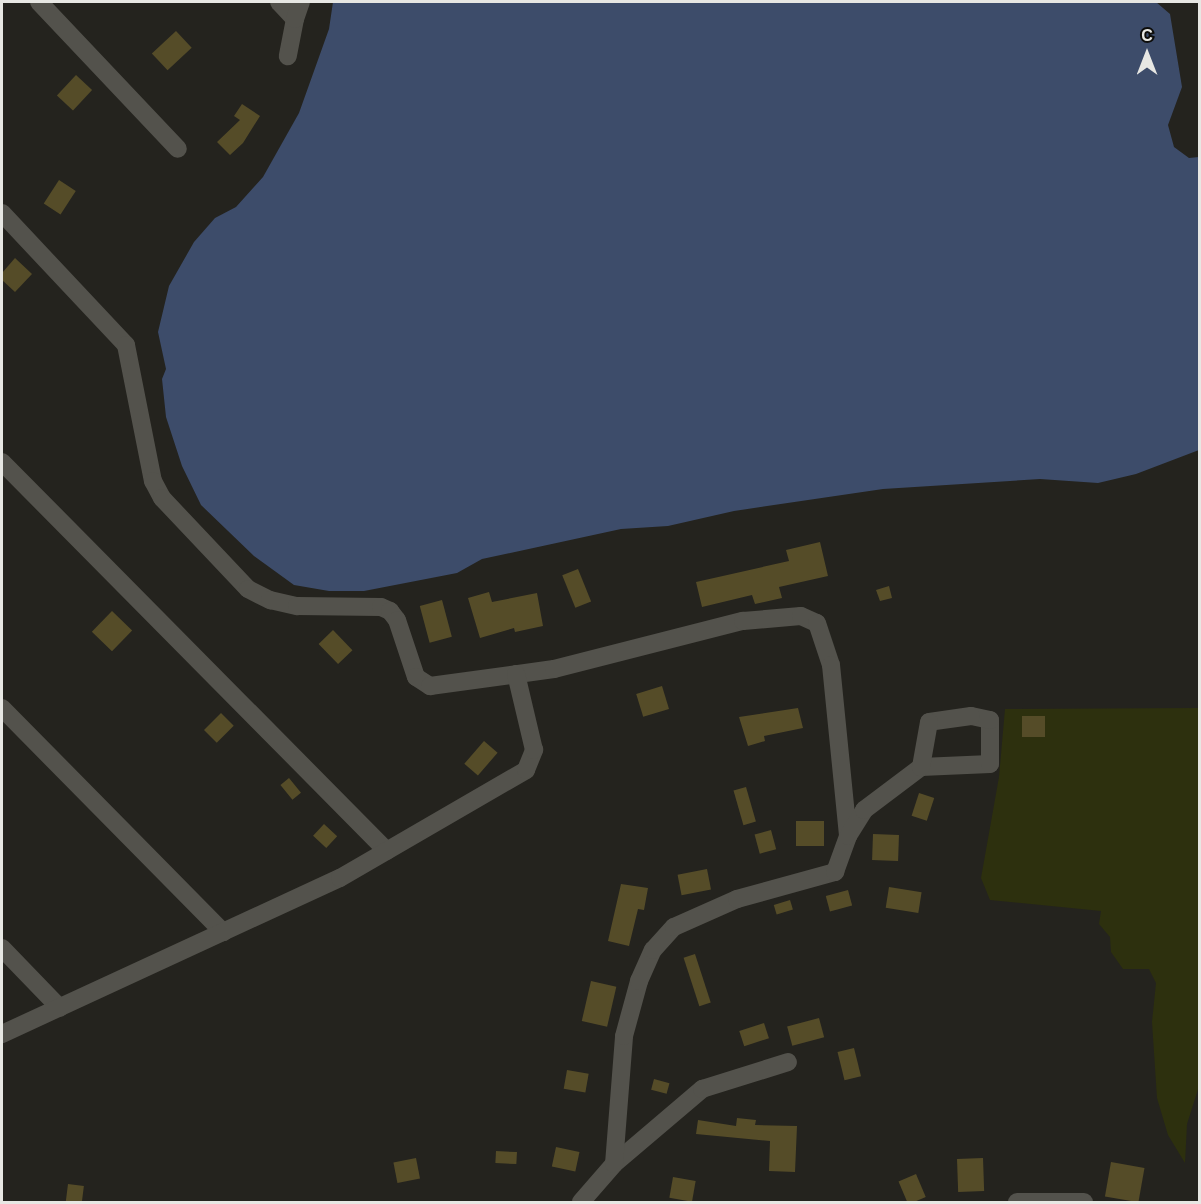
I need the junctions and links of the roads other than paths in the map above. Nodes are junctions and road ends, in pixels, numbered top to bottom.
1 (39, 2) edge
2 (279, 2) edge
3 (301, 2) edge
4 (295, 19) junction
5 (288, 56) dead end
6 (178, 149) dead end
7 (2, 213) edge
8 (2, 462) edge
9 (516, 674) junction
10 (2, 708) edge
11 (921, 766) dead end
12 (848, 836) junction
13 (387, 851) junction
14 (224, 932) junction
15 (2, 948) edge
16 (60, 1008) junction
17 (2, 1034) edge
18 (788, 1062) dead end
19 (614, 1164) junction
20 (581, 1203) edge
21 (1017, 1203) edge
22 (1084, 1203) edge

1 - 6 street
2 - 4 street
3 - 4 street
4 - 5 street
7 - 9 street
8 - 13 street
9 - 12 street
9 - 13 street
10 - 14 street
11 - 12 street
12 - 19 street
13 - 14 street
14 - 16 street
15 - 16 street
16 - 17 street
18 - 19 street
19 - 20 street
21 - 22 street

